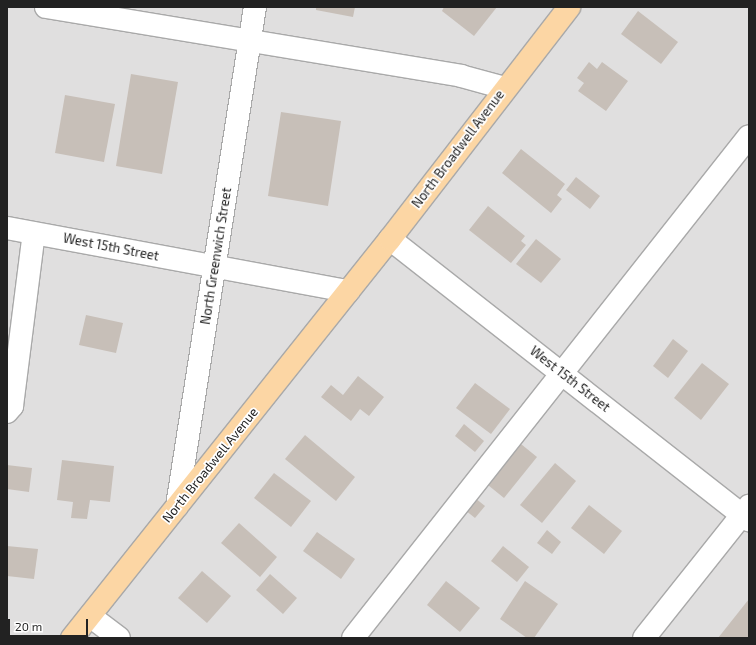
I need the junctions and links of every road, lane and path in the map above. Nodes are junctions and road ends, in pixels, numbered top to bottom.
1 (46, 7) edge
2 (255, 7) edge
3 (569, 7) edge
4 (250, 41) junction
5 (505, 88) junction
6 (749, 136) edge
7 (7, 228) edge
8 (34, 233) junction
9 (390, 239) junction
10 (214, 266) junction
11 (348, 291) junction
12 (563, 372) junction
13 (7, 412) edge
14 (177, 506) junction
15 (747, 514) edge
16 (90, 616) junction
17 (72, 638) edge
18 (119, 638) edge
19 (353, 638) edge
20 (644, 638) edge

1 - 4 street
2 - 4 street, North Greenwich Street
3 - 5 main road, North Broadwell Avenue
4 - 5 street
4 - 10 street, North Greenwich Street
5 - 9 main road, North Broadwell Avenue
6 - 12 street
7 - 8 street, West 15th Street
8 - 10 street, West 15th Street
8 - 13 street
9 - 11 main road, North Broadwell Avenue
9 - 12 street, West 15th Street
10 - 11 street
10 - 14 street, North Greenwich Street
11 - 14 main road, North Broadwell Avenue
12 - 15 street, West 15th Street
12 - 19 street
14 - 16 main road, North Broadwell Avenue
15 - 20 street
16 - 17 main road, North Broadwell Avenue
16 - 18 street

